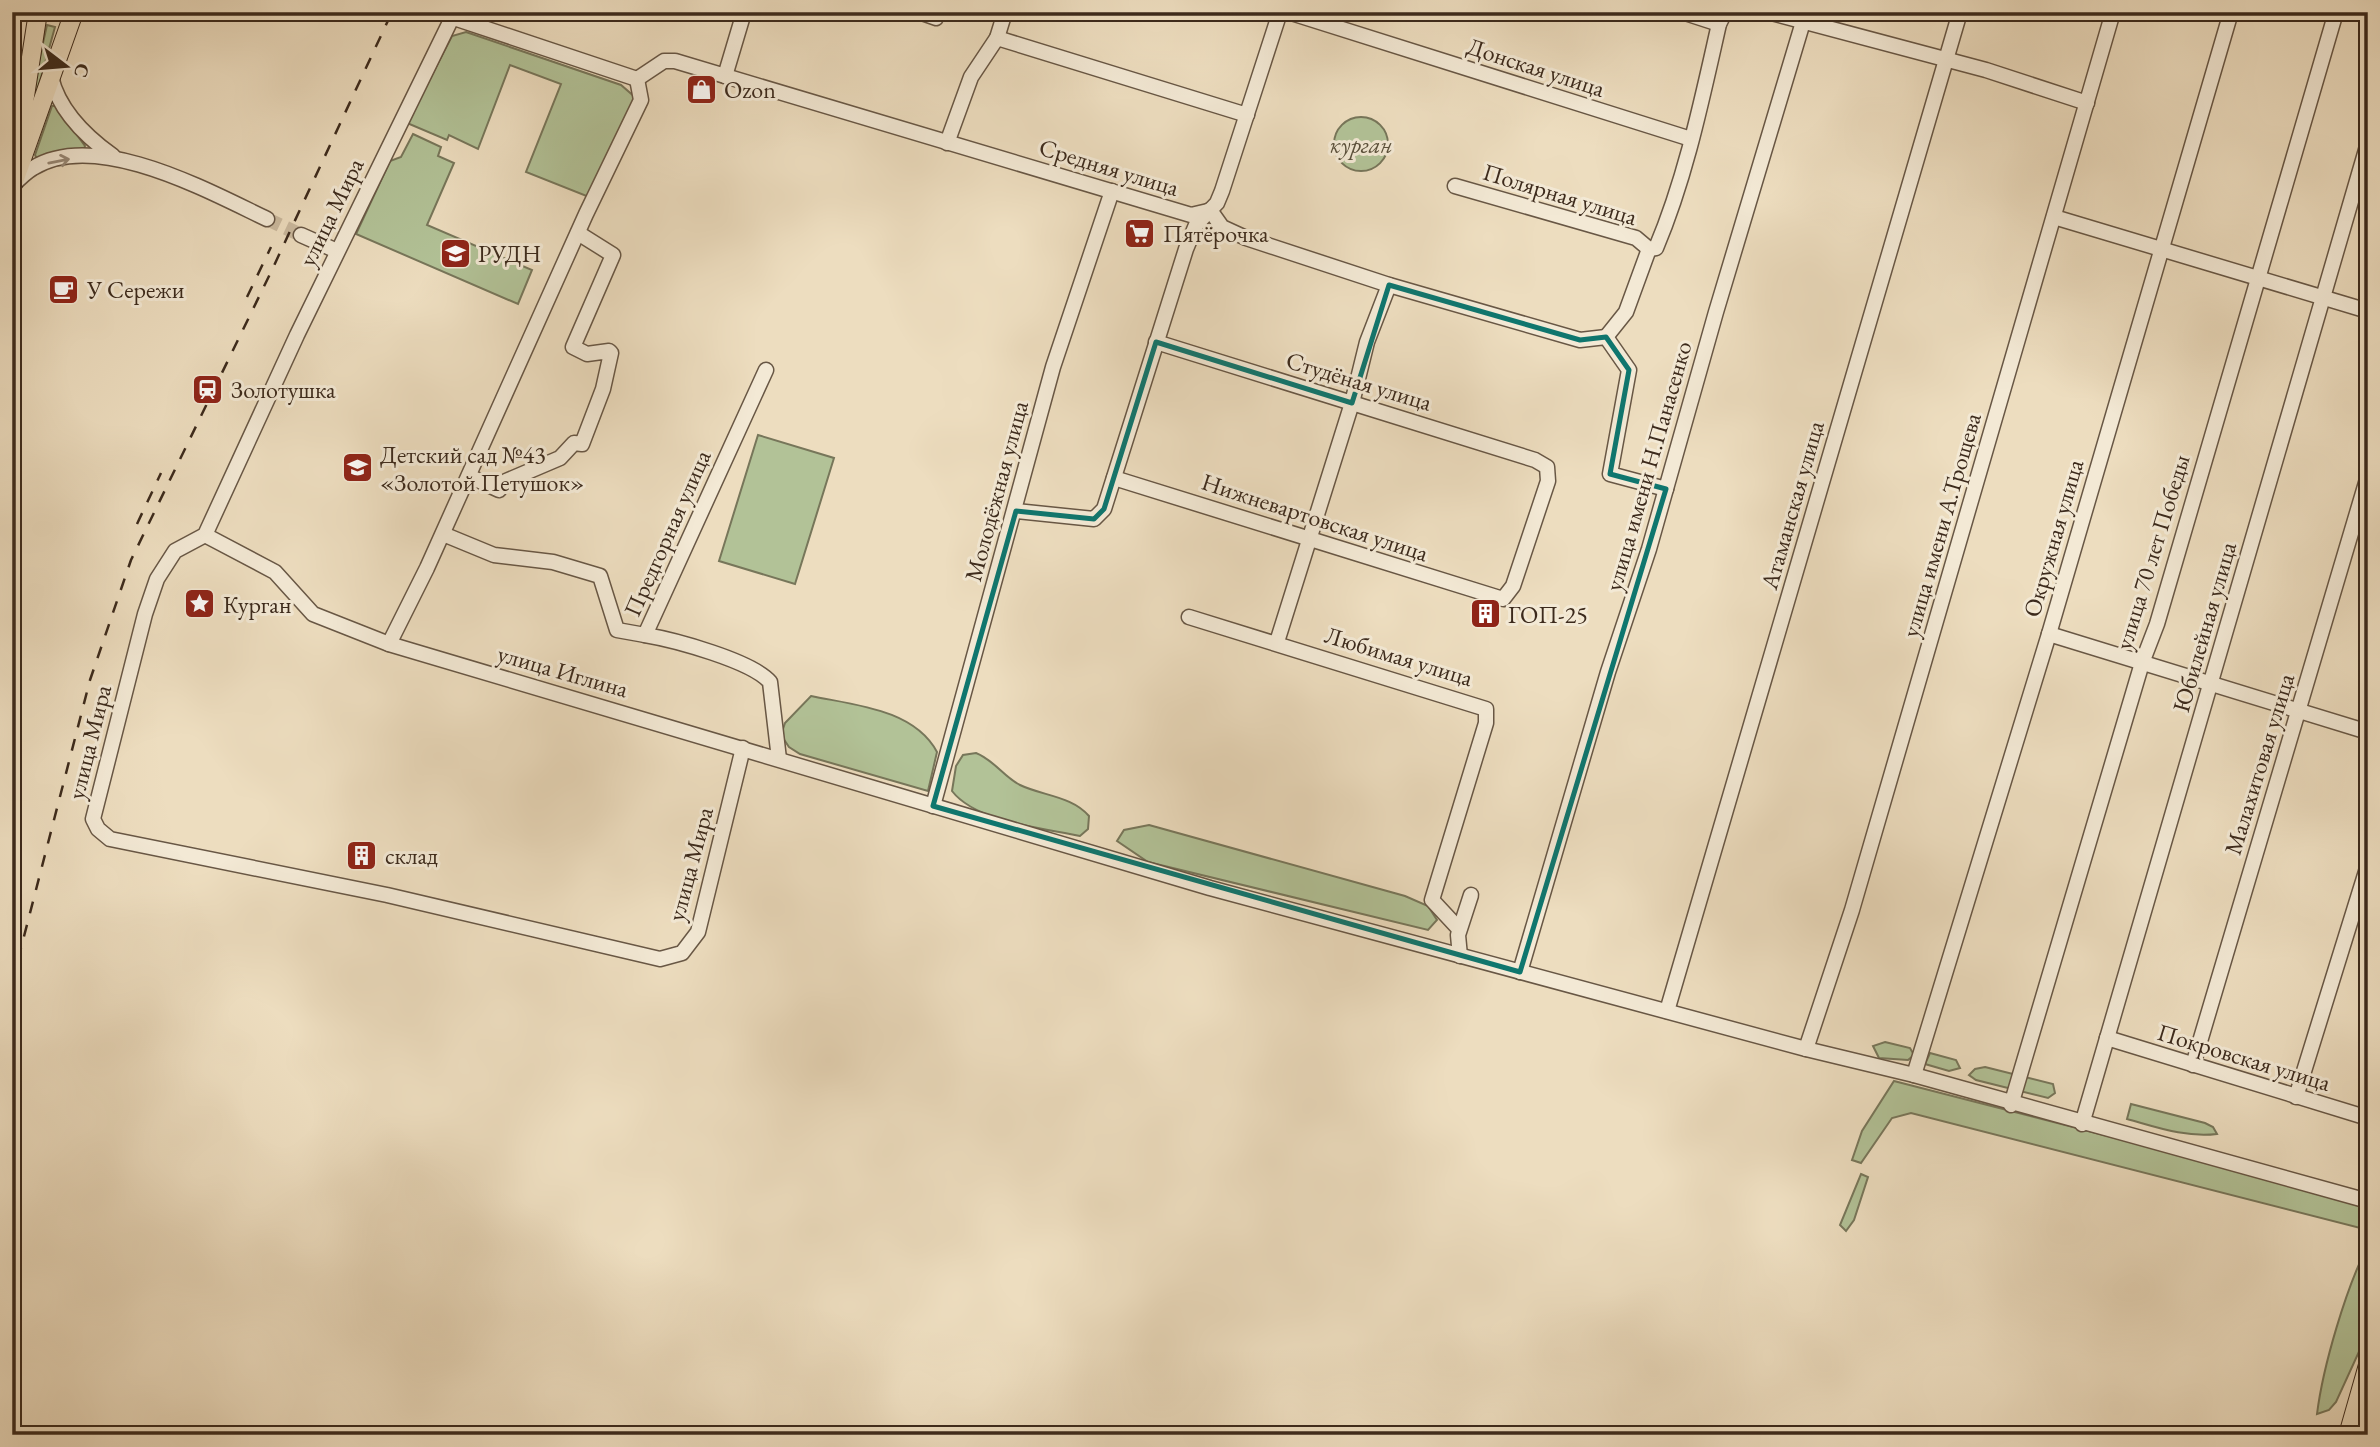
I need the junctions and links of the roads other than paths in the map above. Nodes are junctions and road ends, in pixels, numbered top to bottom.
1 (38, 12) edge
2 (55, 12) edge
3 (740, 12) edge
4 (919, 12) edge
5 (1005, 12) edge
6 (1280, 12) edge
7 (1288, 12) edge
8 (1682, 12) edge
9 (1768, 12) edge
10 (1960, 12) edge
11 (2113, 12) edge
12 (2231, 12) edge
13 (2336, 12) edge
14 (74, 13) edge
15 (458, 15) edge
16 (1805, 16) edge
17 (936, 18) dead end
18 (1722, 18) edge
19 (998, 38) junction
20 (1945, 62) junction
21 (725, 76) junction
22 (51, 77) junction
23 (637, 79) junction
24 (2087, 103) junction
25 (1247, 116) junction
26 (1691, 139) junction
27 (947, 143) junction
28 (2368, 143) edge
29 (113, 156) junction
30 (13, 186) edge
31 (1455, 186) dead end
32 (1112, 191) junction
33 (1210, 211) junction
34 (2054, 217) junction
35 (267, 219) tunnel mouth
36 (578, 233) junction
37 (301, 235) tunnel mouth
38 (1653, 248) junction
39 (2160, 249) junction
40 (337, 251) junction
41 (2258, 279) junction
42 (1389, 285) junction
43 (2323, 298) junction
44 (2368, 311) edge
45 (1606, 337) junction
46 (1156, 342) junction
47 (766, 370) dead end
48 (1352, 403) junction
49 (469, 476) junction
50 (2368, 476) edge
51 (1114, 478) junction
52 (1666, 489) junction
53 (1016, 511) junction
54 (443, 534) junction
55 (205, 535) junction
56 (1309, 537) junction
57 (1503, 598) joint
58 (1189, 617) dead end
59 (2049, 634) junction
60 (645, 635) junction
61 (1277, 642) junction
62 (389, 644) junction
63 (2142, 663) junction
64 (2211, 684) junction
65 (2299, 711) junction
66 (2368, 732) edge
67 (744, 748) junction
68 (779, 759) junction
69 (933, 806) junction
70 (2368, 864) edge
71 (1471, 895) dead end
72 (1459, 929) junction
73 (1460, 956) junction
74 (1520, 972) junction
75 (1667, 1011) junction
76 (2107, 1038) junction
77 (1806, 1049) junction
78 (2193, 1065) junction
79 (1914, 1075) junction
80 (2296, 1097) junction
81 (2011, 1105) junction
82 (2368, 1118) edge
83 (2082, 1124) junction
84 (2368, 1201) edge
85 (2368, 1365) edge
86 (2348, 1435) edge

1 - 30 main road
2 - 14 main road
3 - 21 street
4 - 17 street
5 - 19 street
6 - 25 street
7 - 26 street, Донская улица
8 - 18 street
9 - 16 street
10 - 20 street, Атаманская улица
11 - 24 street, улица имени А.Трощева
12 - 39 street, Окружная улица
13 - 41 street, улица 70 лет Победы
14 - 22 main road
15 - 23 street
15 - 40 street, улица Мира
16 - 20 street
16 - 52 street, улица имени Н.Панасенко
18 - 26 street
19 - 25 street
19 - 27 street
20 - 24 street
20 - 75 street, Атаманская улица
21 - 23 street, Средняя улица
21 - 27 street, Средняя улица
22 - 29 street
22 - 30 main road
23 - 36 street
24 - 34 street, улица имени А.Трощева
25 - 33 street
26 - 38 street
27 - 32 street, Средняя улица
28 - 43 street, Юбилейная улица
30 -> 29 street
29 - 35 street
31 - 38 street, Полярная улица
32 - 33 street, Средняя улица
32 - 53 street, Молодёжная улица
33 - 42 street
33 - 46 street
34 - 39 street
34 - 77 street, улица имени А.Трощева
36 - 49 street
36 - 49 street
37 - 40 street
38 - 45 street
39 - 41 street
39 - 59 street, Окружная улица
40 - 55 street, улица Мира
41 - 43 street
41 - 63 street, улица 70 лет Победы
42 - 45 street
42 - 48 street
43 - 44 street
43 - 64 street, Юбилейная улица
45 - 52 street
46 - 48 street, Студёная улица
46 - 51 street
47 - 60 street, Предгорная улица
48 - 56 street
48 - 57 street, Студёная улица
49 - 54 street
50 - 65 street, Малахитовая улица
51 - 53 street
51 - 56 street, Нижневартовская улица
52 - 74 street, улица имени Н.Панасенко
53 - 69 street, Молодёжная улица
54 - 60 street
54 - 62 street
55 - 62 street, улица Иглина
55 - 67 street, улица Мира
56 - 57 street, Нижневартовская улица
56 - 61 street
58 - 61 street, Любимая улица
59 - 63 street
59 - 79 street, Окружная улица
60 - 68 street, Предгорная улица
61 - 72 street, Любимая улица
62 - 67 street, улица Иглина
63 - 64 street
63 - 81 street, улица 70 лет Победы
64 - 65 street
64 - 76 street, Юбилейная улица
65 - 66 street
65 - 78 street, Малахитовая улица
67 - 68 street, улица Иглина
68 - 69 street, улица Иглина
69 - 73 street, улица Иглина
70 - 80 street
71 - 72 street
72 - 73 street
73 - 74 street, улица Иглина
74 - 75 street, улица Иглина
75 - 77 street, улица Иглина
76 - 78 street, Покровская улица
76 - 83 street, Юбилейная улица
77 - 79 street, улица Иглина
78 - 80 street, Покровская улица
79 - 81 street, улица Иглина
80 - 82 street, Покровская улица
81 - 83 street, улица Иглина
83 - 84 street, улица Иглина
85 - 86 main road

